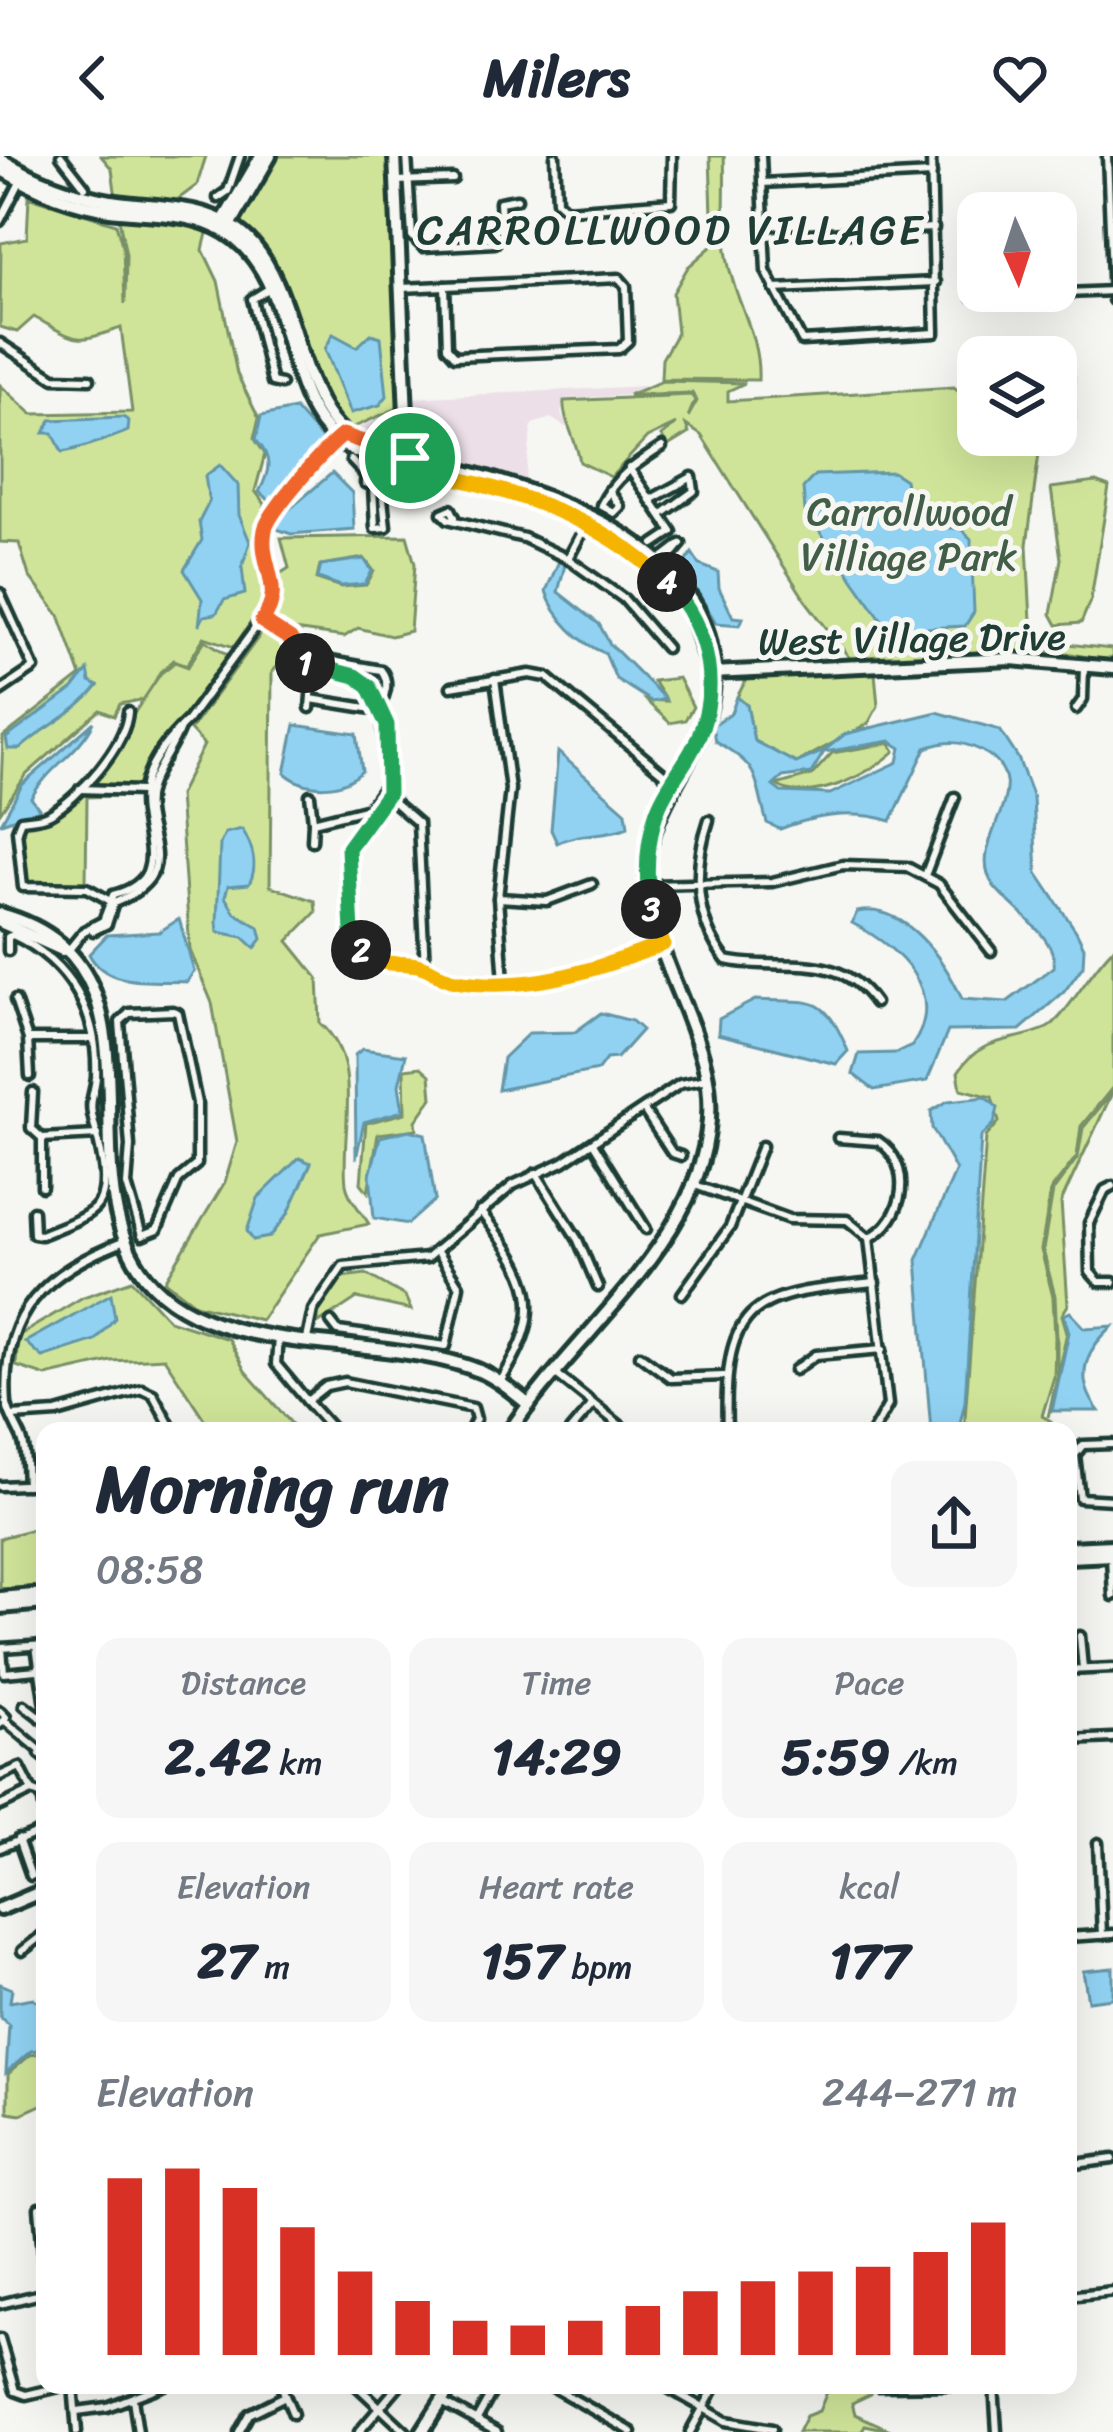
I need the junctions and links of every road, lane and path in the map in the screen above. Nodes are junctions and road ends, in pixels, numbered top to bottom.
1 (61, 156) edge
2 (239, 156) edge
3 (395, 156) edge
4 (406, 156) edge
5 (555, 156) edge
6 (672, 156) edge
7 (761, 156) edge
8 (931, 156) edge
9 (1107, 156) edge
10 (265, 157) edge
11 (0, 159) edge
12 (0, 169) edge
13 (932, 174) junction
14 (23, 178) junction
15 (453, 179) dead end
16 (402, 181) junction
17 (762, 182) junction
18 (85, 187) dead end
19 (218, 198) dead end
20 (517, 199) dead end
21 (0, 221) edge
22 (225, 226) junction
23 (934, 228) junction
24 (764, 236) junction
25 (936, 282) junction
26 (275, 286) junction
27 (445, 286) junction
28 (401, 288) junction
29 (774, 290) junction
30 (1112, 291) edge
31 (1077, 293) edge
32 (1113, 300) edge
33 (0, 343) edge
34 (91, 379) dead end
35 (281, 384) dead end
36 (340, 438) junction
37 (662, 447) dead end
38 (368, 456) junction
39 (351, 460) dead end
40 (408, 462) junction
41 (629, 468) junction
42 (366, 475) junction
43 (382, 488) junction
44 (609, 490) dead end
45 (650, 500) junction
46 (661, 515) junction
47 (454, 517) dead end
48 (589, 520) junction
49 (672, 532) junction
50 (654, 544) dead end
51 (568, 559) junction
52 (657, 567) junction
53 (0, 592) edge
54 (262, 621) junction
55 (666, 648) dead end
56 (1084, 664) junction
57 (312, 666) junction
58 (1113, 668) edge
59 (711, 673) junction
60 (495, 680) junction
61 (451, 687) dead end
62 (0, 691) edge
63 (381, 704) junction
64 (1076, 709) dead end
65 (128, 712) dead end
66 (162, 755) junction
67 (672, 781) junction
68 (80, 789) junction
69 (144, 791) junction
70 (388, 793) junction
71 (310, 795) dead end
72 (955, 797) dead end
73 (709, 820) dead end
74 (313, 822) junction
75 (312, 841) dead end
76 (926, 873) junction
77 (697, 880) junction
78 (592, 884) dead end
79 (647, 885) junction
80 (498, 898) junction
81 (112, 901) junction
82 (0, 918) edge
83 (663, 944) junction
84 (8, 951) dead end
85 (991, 951) dead end
86 (67, 952) junction
87 (424, 968) junction
88 (504, 982) junction
89 (15, 1000) dead end
90 (875, 1003) dead end
91 (28, 1039) junction
92 (93, 1039) junction
93 (30, 1076) dead end
94 (707, 1078) junction
95 (33, 1092) dead end
96 (110, 1102) junction
97 (91, 1103) junction
98 (644, 1111) junction
99 (100, 1135) junction
100 (42, 1138) junction
101 (838, 1138) dead end
102 (593, 1144) junction
103 (130, 1146) junction
104 (761, 1146) dead end
105 (112, 1147) junction
106 (681, 1156) dead end
107 (536, 1173) junction
108 (693, 1184) junction
109 (1113, 1186) edge
110 (42, 1187) dead end
111 (740, 1203) junction
112 (33, 1211) dead end
113 (480, 1211) junction
114 (646, 1228) dead end
115 (869, 1238) junction
116 (124, 1241) junction
117 (437, 1252) junction
118 (876, 1282) junction
119 (1113, 1282) edge
120 (598, 1287) dead end
121 (682, 1294) dead end
122 (331, 1322) dead end
123 (279, 1335) junction
124 (307, 1340) junction
125 (883, 1348) junction
126 (640, 1355) dead end
127 (795, 1370) dead end
128 (556, 1374) junction
129 (725, 1376) junction
130 (500, 1382) junction
131 (307, 1400) junction
132 (593, 1404) junction
133 (529, 1405) junction
134 (11, 1417) junction
135 (168, 1422) edge
136 (326, 1422) edge
137 (474, 1422) edge
138 (517, 1422) edge
139 (578, 1422) edge
140 (615, 1422) edge
141 (728, 1422) edge
142 (878, 1422) edge
143 (1113, 1444) edge
144 (1077, 1452) edge
145 (1077, 1472) edge
146 (36, 1484) edge
147 (27, 1485) junction
148 (0, 1486) edge
149 (1113, 1500) edge
150 (1112, 1550) edge
151 (1077, 1552) edge
152 (1113, 1596) edge
153 (36, 1599) edge
154 (0, 1603) edge
155 (1080, 1636) dead end
156 (36, 1646) edge
157 (1113, 1668) edge
158 (1077, 1669) edge
159 (1083, 1669) junction
160 (36, 1670) edge
161 (24, 1705) dead end
162 (0, 1711) edge
163 (36, 1714) edge
164 (3, 1723) edge
165 (1113, 1738) edge
166 (1077, 1740) edge
167 (36, 1747) edge
168 (0, 1776) edge
169 (31, 1793) junction
170 (36, 1794) edge
171 (0, 1807) edge
172 (36, 1833) edge
173 (18, 1839) junction
174 (1098, 1844) dead end
175 (0, 1848) edge
176 (32, 1876) dead end
177 (36, 1894) edge
178 (0, 1909) edge
179 (1113, 1934) edge
180 (1102, 1935) junction
181 (1077, 1936) edge
182 (36, 1940) edge
183 (22, 1952) dead end
184 (1113, 2159) edge
185 (1077, 2164) edge
186 (1113, 2291) edge
187 (36, 2295) edge
188 (1077, 2295) edge
189 (0, 2304) edge
190 (0, 2339) edge
191 (36, 2393) edge
192 (73, 2394) edge
193 (143, 2394) edge
194 (365, 2394) edge
195 (391, 2394) edge
196 (447, 2394) edge
197 (491, 2394) edge
198 (565, 2394) edge
199 (679, 2394) edge
200 (711, 2394) edge
201 (995, 2394) edge
202 (285, 2396) joint
203 (133, 2398) junction
204 (442, 2402) junction
205 (379, 2407) junction
206 (704, 2408) junction
207 (77, 2411) junction
208 (293, 2414) dead end
209 (476, 2420) junction
210 (772, 2428) dead end
211 (77, 2432) edge
212 (138, 2432) edge
213 (239, 2432) edge
214 (359, 2432) edge
215 (406, 2432) edge
216 (422, 2432) edge
217 (497, 2432) edge
218 (632, 2432) edge
219 (690, 2432) edge
220 (997, 2432) edge

1 - 18 street
2 - 19 street
3 - 16 street
4 - 16 street
5 - 6 street
7 - 17 street
8 - 13 street
9 - 30 street
10 - 22 street
11 - 14 street
12 - 14 street
13 - 17 street
13 - 23 street
14 - 21 street
14 - 22 street
15 - 16 street
16 - 20 street
16 - 28 street
17 - 24 street
22 - 26 street
23 - 24 street
23 - 25 street
24 - 29 street
25 - 29 street
25 - 29 street
26 - 35 street
26 - 36 street
27 - 27 street
27 - 28 street
28 - 40 street
30 - 31 street
30 - 32 street
33 - 34 street
36 - 38 street
36 - 40 street
36 - 54 street
37 - 41 street
38 - 40 street
38 - 42 street
39 - 42 street
40 - 48 street
41 - 44 street
41 - 45 street
42 - 43 street
43 - 43 street
45 - 46 street
45 - 46 street
46 - 49 street
47 - 51 street
48 - 51 street
48 - 52 street
49 - 50 street
49 - 52 street
51 - 55 street
52 - 59 street
53 - 62 street
54 - 57 street
54 - 66 street
56 - 58 street, West Village Drive
56 - 59 street, West Village Drive
56 - 64 street
57 - 63 street
57 - 63 street
57 - 63 street
59 - 67 street
60 - 61 street
60 - 67 street
60 - 80 street
63 - 70 street
65 - 68 street
66 - 69 street
66 - 81 street
67 - 79 street
68 - 69 street
68 - 81 street
69 - 81 street
70 - 74 street
70 - 87 street
70 - 87 street
71 - 74 street
72 - 76 street
73 - 77 street
74 - 75 street
76 - 77 street
76 - 85 street
77 - 79 street
77 - 90 street
78 - 80 street
79 - 83 street
80 - 88 street
81 - 86 street
82 - 86 street
83 - 88 street
83 - 94 street
84 - 92 street
86 - 96 street
87 - 88 street
89 - 91 street
91 - 92 street
91 - 93 street
92 - 97 street
94 - 98 street
94 - 108 street
95 - 100 street
96 - 97 street
96 - 105 street
97 - 99 street
98 - 102 street
98 - 106 street
99 - 100 street
99 - 112 street
100 - 110 street
101 - 115 street
102 - 107 street
102 - 114 street
103 - 103 street
103 - 105 street
104 - 111 street
105 - 116 street
107 - 113 street
107 - 120 street
108 - 111 street
108 - 128 street
109 - 119 street
111 - 115 street
111 - 121 street
113 - 117 street
113 - 130 street
115 - 118 street
116 - 123 street
116 - 134 street
117 - 122 street
117 - 124 street
118 - 125 street
118 - 129 street
123 - 124 street
123 - 131 street
124 - 130 street
125 - 127 street
125 - 142 street
126 - 129 street
128 - 132 street
128 - 133 street
129 - 141 street
130 - 133 street
131 - 136 street
131 - 137 street
132 - 139 street
132 - 140 street
133 - 138 street
134 - 135 street
134 - 147 street
143 - 144 street
145 - 149 street
146 - 147 street
147 - 148 street
150 - 151 street
150 - 152 street
153 - 154 street
155 - 159 street
156 - 160 street
157 - 159 street
158 - 159 street
161 - 163 street
162 - 164 street
164 - 167 street
165 - 166 street
168 - 169 street
169 - 170 street
169 - 171 street
172 - 173 street
173 - 175 street
173 - 176 street
174 - 180 street
177 - 178 street
179 - 180 street
180 - 181 street
182 - 183 street
184 - 185 street
186 - 188 street
187 - 189 street
190 - 191 street
192 - 207 street
193 - 203 street
194 - 205 street
195 - 205 street
196 - 204 street
197 - 209 street
198 - 218 street
199 - 206 street
200 - 206 street
201 - 220 street
202 - 208 street
202 - 213 street
203 - 207 street
203 - 212 street
204 - 209 street
204 - 216 street
205 - 214 street
205 - 215 street
206 - 210 street
206 - 219 street
207 - 211 street
209 - 217 street

